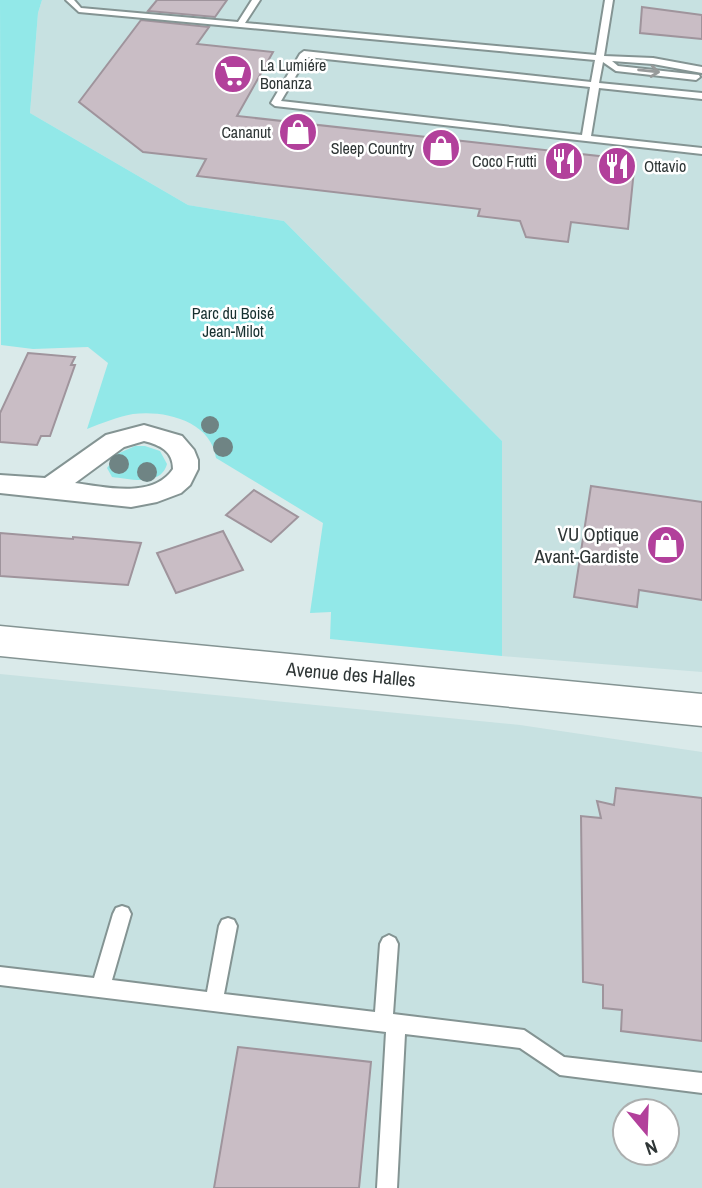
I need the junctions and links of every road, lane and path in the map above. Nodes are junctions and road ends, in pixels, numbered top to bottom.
1 (70, 0) edge
2 (256, 0) edge
3 (608, 0) edge
4 (240, 25) junction
5 (599, 58) junction
6 (702, 69) edge
7 (702, 78) edge
8 (595, 84) junction
9 (702, 96) edge
10 (586, 137) junction
11 (702, 151) edge
12 (0, 484) edge
13 (50, 488) junction
14 (0, 641) edge
15 (702, 710) edge
16 (122, 914) dead end
17 (228, 926) dead end
18 (389, 944) dead end
19 (0, 976) edge
20 (101, 988) junction
21 (214, 1001) junction
22 (390, 1022) junction
23 (702, 1083) edge
24 (387, 1188) edge

1 - 4 lane
2 - 4 lane
3 - 5 lane
4 - 5 lane
5 - 6 lane
5 -> 7 lane
5 - 8 lane
8 - 9 lane
8 - 10 lane
8 - 10 lane
10 - 11 lane
12 - 13 street
13 - 13 street
14 - 15 street, Avenue des Halles
16 - 20 lane
17 - 21 lane
18 - 22 lane
19 - 20 lane
20 - 21 lane
21 - 22 lane
22 - 23 lane
22 - 24 lane

